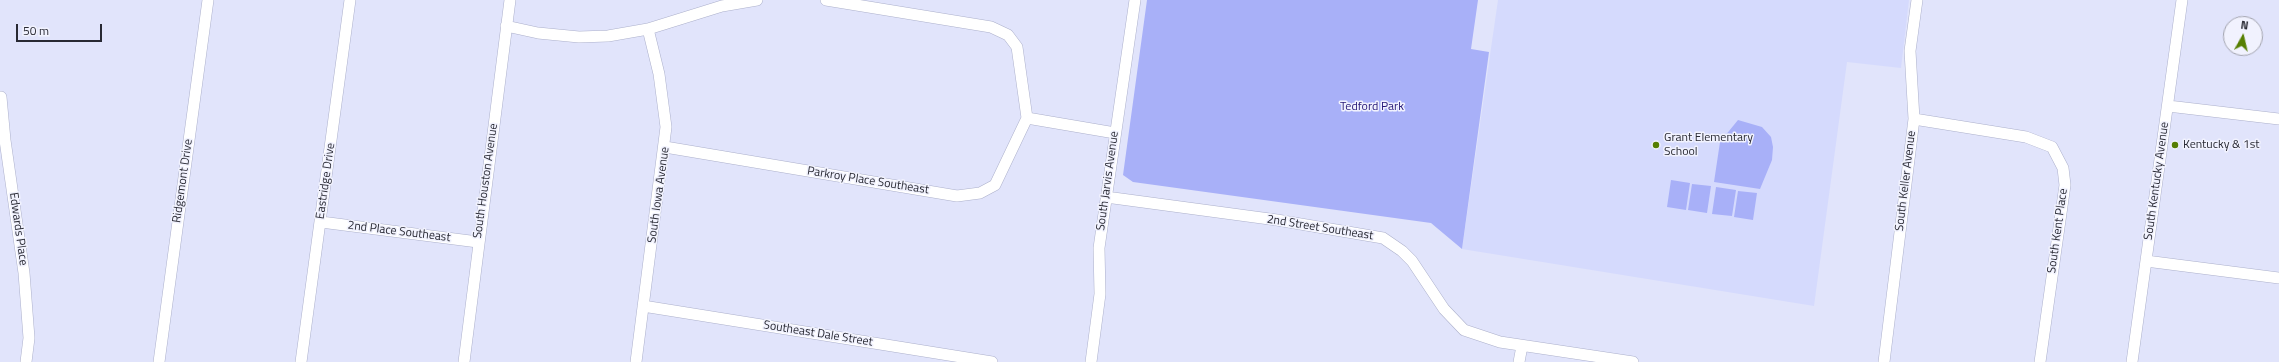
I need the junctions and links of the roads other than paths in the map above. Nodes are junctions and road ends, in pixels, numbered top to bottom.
1 (208, 0) edge
2 (350, 0) edge
3 (510, 0) edge
4 (757, 0) edge
5 (826, 0) edge
6 (1135, 0) edge
7 (1917, 0) edge
8 (2182, 0) edge
9 (721, 3) edge
10 (506, 26) junction
11 (648, 29) junction
12 (1, 97) dead end
13 (2168, 106) junction
14 (1027, 118) junction
15 (2279, 119) edge
16 (1914, 120) junction
17 (1115, 133) junction
18 (666, 147) junction
19 (1106, 197) junction
20 (321, 222) junction
21 (478, 242) junction
22 (2146, 261) junction
23 (2279, 278) edge
24 (643, 306) junction
25 (1522, 346) junction
26 (26, 362) edge
27 (159, 362) edge
28 (301, 362) edge
29 (464, 362) edge
30 (636, 362) edge
31 (992, 362) edge
32 (1091, 362) edge
33 (1519, 362) edge
34 (1633, 362) edge
35 (1884, 362) edge
36 (2040, 362) edge
37 (2132, 362) edge

1 - 27 street, Ridgemont Drive
2 - 20 street, Eastridge Drive
3 - 10 street, South Houston Avenue
4 - 9 street
5 - 14 street
6 - 17 street, South Jarvis Avenue
7 - 16 street, South Keller Avenue
8 - 13 street, South Kentucky Avenue
9 - 11 street
10 - 11 street
10 - 21 street, South Houston Avenue
11 - 18 street, South Iowa Avenue
12 - 26 street, Edwards Place
13 - 15 street
13 - 22 street, South Kentucky Avenue
14 - 17 street
14 - 18 street, Parkroy Place Southeast
16 - 35 street, South Keller Avenue
16 - 36 street, South Kent Place
17 - 19 street, South Jarvis Avenue
18 - 24 street, South Iowa Avenue
19 - 25 street, 2nd Street Southeast
19 - 32 street, South Jarvis Avenue
20 - 21 street, 2nd Place Southeast
20 - 28 street, Eastridge Drive
21 - 29 street, South Houston Avenue
22 - 23 street
22 - 37 street, South Kentucky Avenue
24 - 30 street, South Iowa Avenue
24 - 31 street, Southeast Dale Street
25 - 33 street
25 - 34 street, 2nd Street Southeast

